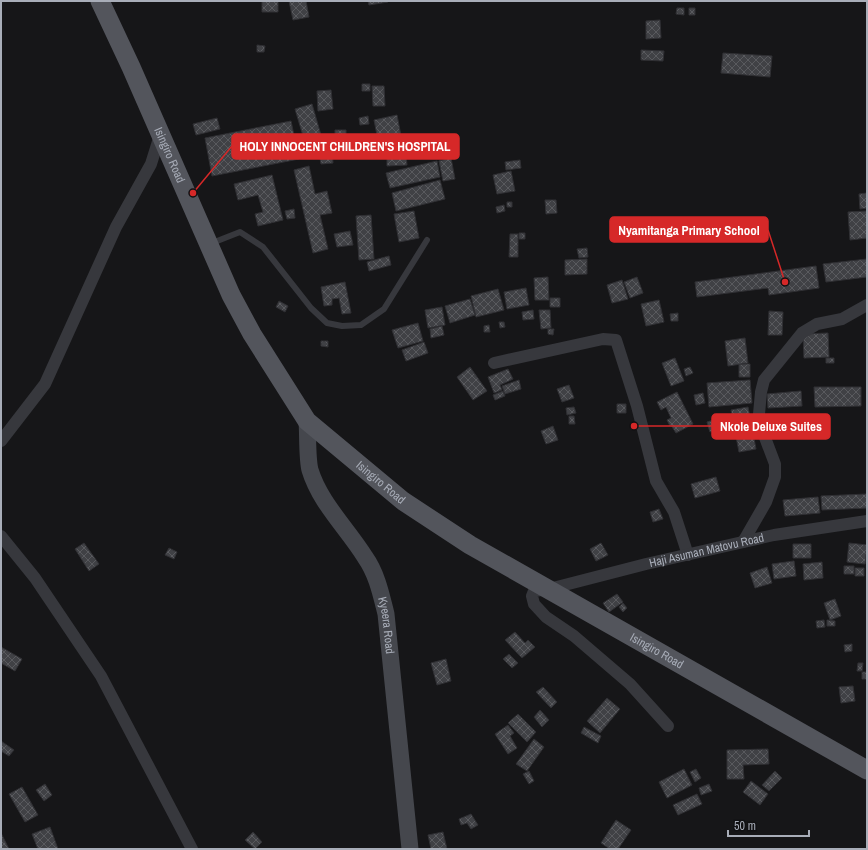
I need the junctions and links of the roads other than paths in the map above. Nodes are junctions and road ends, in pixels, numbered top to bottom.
1 (100, 1) edge
2 (160, 134) junction
3 (427, 240) dead end
4 (208, 245) junction
5 (867, 305) edge
6 (494, 363) dead end
7 (307, 421) junction
8 (1, 442) edge
9 (867, 521) edge
10 (1, 536) edge
11 (743, 542) junction
12 (688, 555) junction
13 (549, 589) junction
14 (668, 726) dead end
15 (867, 770) edge
16 (192, 849) edge
17 (410, 849) edge

1 - 2 main road, Isingiro Road
2 - 4 main road, Isingiro Road
2 - 8 street
3 - 4 lane
4 - 7 main road, Isingiro Road
5 - 11 street
6 - 12 street
7 - 13 main road, Isingiro Road
7 - 17 main road, Kyeera Road
9 - 11 street, Haji Asuman Matovu Road
10 - 16 street
11 - 12 street, Haji Asuman Matovu Road
12 - 13 street, Haji Asuman Matovu Road
13 - 14 street, Haji Asuman Matovu Road
13 - 15 main road, Isingiro Road

